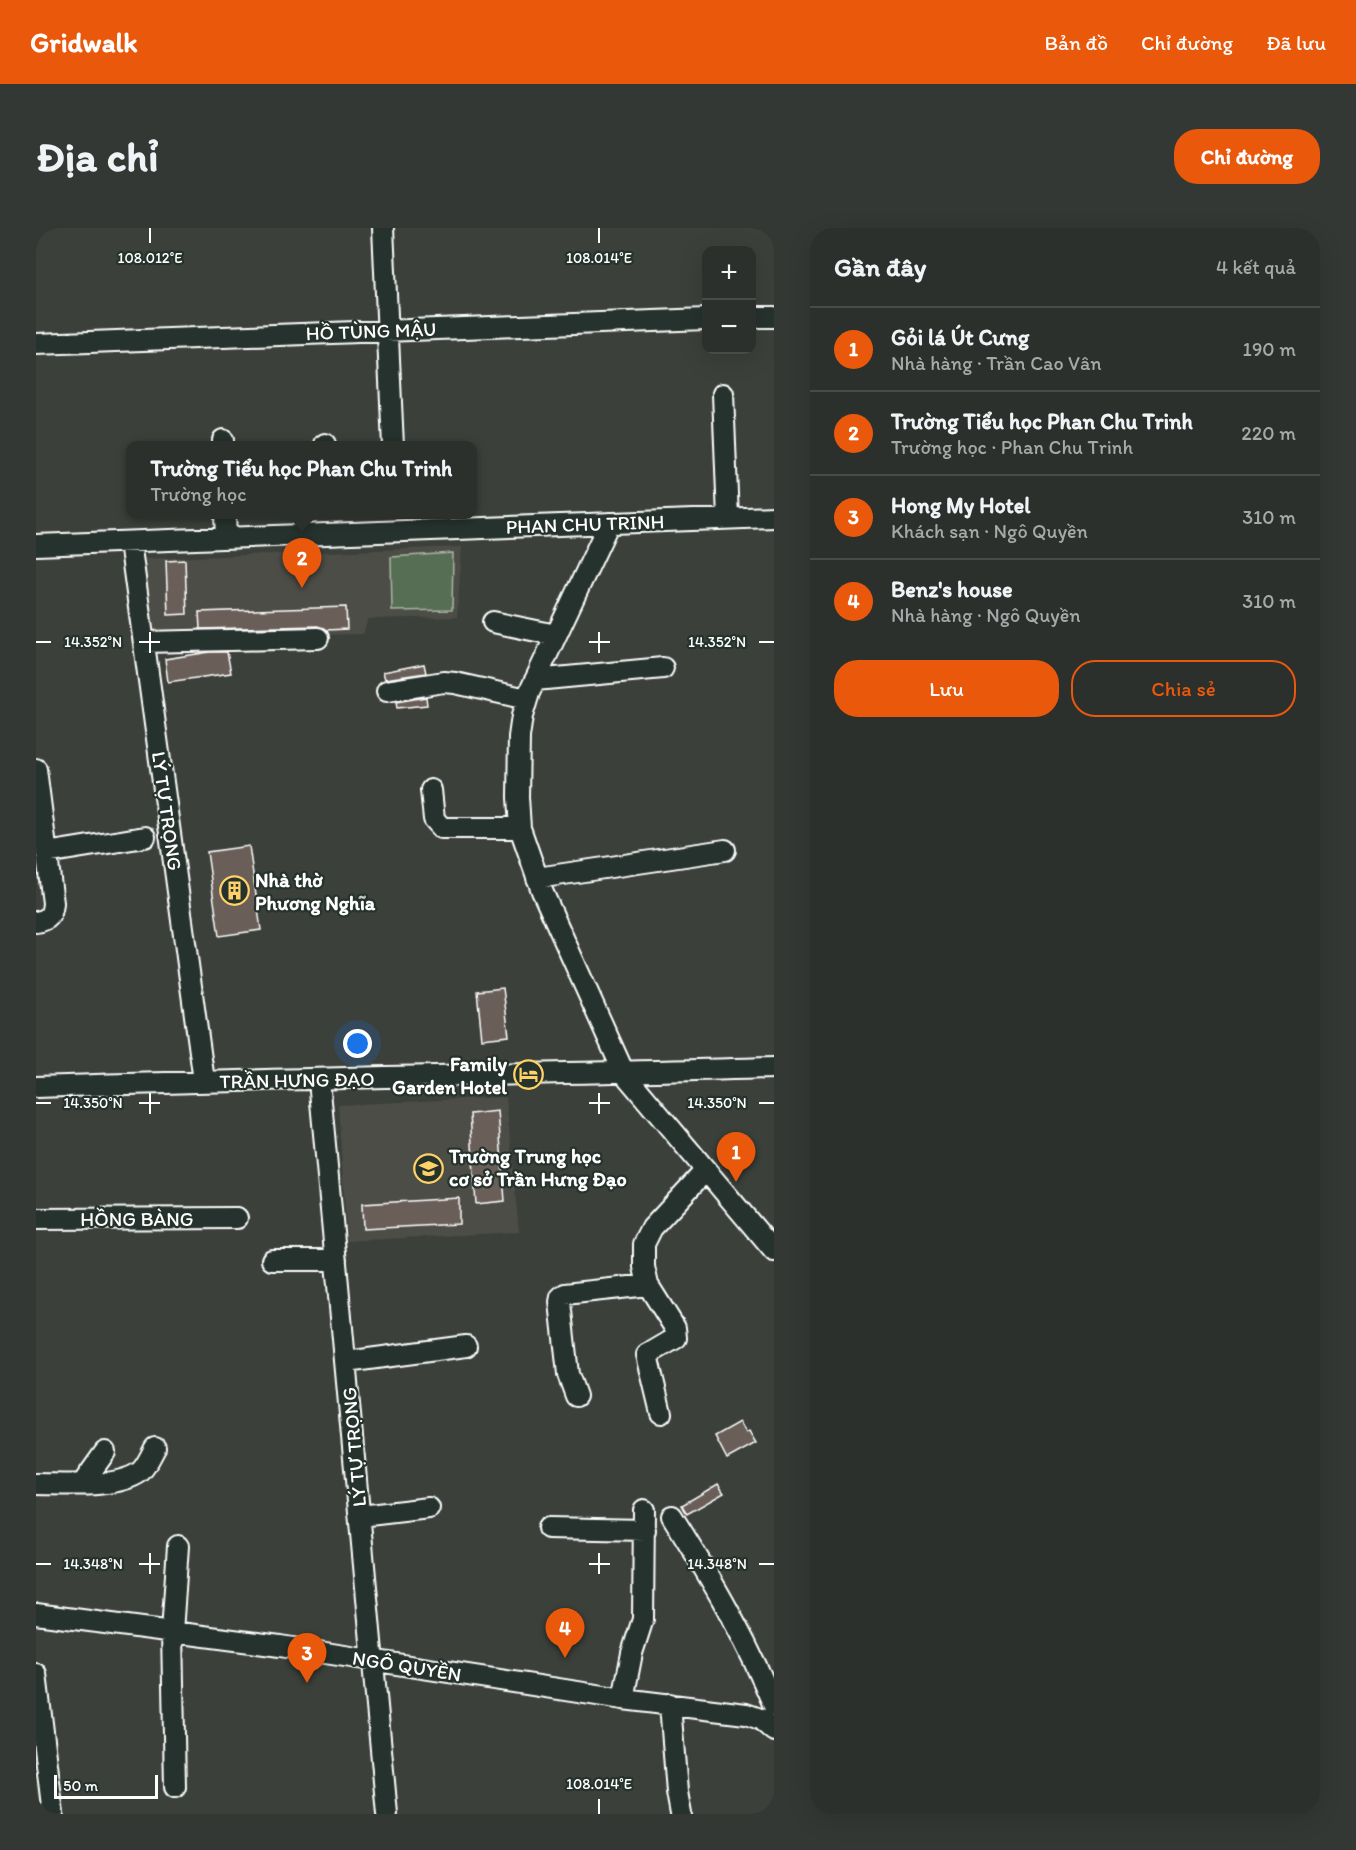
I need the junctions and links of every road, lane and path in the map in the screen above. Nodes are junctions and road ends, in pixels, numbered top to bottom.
1 (383, 228) edge
2 (756, 317) edge
3 (774, 317) edge
4 (702, 319) edge
5 (388, 330) junction
6 (36, 344) edge
7 (723, 394) dead end
8 (393, 441) edge
9 (774, 517) edge
10 (728, 518) junction
11 (225, 519) edge
12 (397, 522) edge
13 (331, 524) edge
14 (609, 524) junction
15 (226, 538) junction
16 (130, 542) junction
17 (36, 545) edge
18 (493, 622) dead end
19 (556, 635) junction
20 (318, 638) dead end
21 (144, 642) junction
22 (663, 668) dead end
23 (535, 680) junction
24 (387, 691) dead end
25 (527, 699) junction
26 (36, 769) edge
27 (431, 790) dead end
28 (520, 828) junction
29 (145, 837) dead end
30 (725, 850) dead end
31 (46, 853) junction
32 (537, 878) junction
33 (36, 922) edge
34 (774, 1068) edge
35 (624, 1073) junction
36 (319, 1080) junction
37 (204, 1081) junction
38 (36, 1088) edge
39 (706, 1170) junction
40 (237, 1218) dead end
41 (36, 1219) edge
42 (774, 1251) edge
43 (272, 1260) dead end
44 (336, 1260) junction
45 (648, 1285) junction
46 (466, 1346) dead end
47 (346, 1362) junction
48 (576, 1396) dead end
49 (661, 1413) dead end
50 (155, 1448) dead end
51 (105, 1452) dead end
52 (83, 1483) junction
53 (36, 1484) edge
54 (429, 1508) dead end
55 (644, 1510) dead end
56 (360, 1516) junction
57 (672, 1516) dead end
58 (548, 1528) dead end
59 (645, 1530) junction
60 (178, 1546) dead end
61 (36, 1614) edge
62 (172, 1632) junction
63 (374, 1662) junction
64 (36, 1674) edge
65 (622, 1699) junction
66 (670, 1704) junction
67 (774, 1706) edge
68 (774, 1731) edge
69 (176, 1787) dead end
70 (53, 1814) edge
71 (387, 1814) edge
72 (681, 1814) edge

1 - 5 street
2 - 3 street
4 - 5 street, HỒ TÙNG MẬU
5 - 6 street, HỒ TÙNG MẬU
5 - 8 street
7 - 10 street
9 - 10 street, PHAN CHU TRINH
10 - 14 street, PHAN CHU TRINH
11 - 15 street
12 - 13 street, PHAN CHU TRINH
12 - 14 street, PHAN CHU TRINH
13 - 15 street, PHAN CHU TRINH
14 - 19 street
15 - 16 street, PHAN CHU TRINH
16 - 17 street, PHAN CHU TRINH
16 - 21 street, LÝ TỰ TRỌNG
18 - 19 street
19 - 23 street
20 - 21 street
21 - 37 street, LÝ TỰ TRỌNG
22 - 23 street
23 - 25 street
24 - 25 street
25 - 28 street
26 - 31 street
27 - 28 street
28 - 32 street
29 - 31 street
30 - 32 street
31 - 33 street
32 - 35 street
34 - 35 street, TRẦN HƯNG ĐẠO
35 - 36 street, TRẦN HƯNG ĐẠO
35 - 39 street
36 - 37 street, TRẦN HƯNG ĐẠO
36 - 44 street, LÝ TỰ TRỌNG
37 - 38 street, TRẦN HƯNG ĐẠO
39 - 42 street
39 - 45 street
40 - 41 street, HỒNG BÀNG
43 - 44 street
44 - 47 street, LÝ TỰ TRỌNG
45 - 48 street
45 - 49 street
46 - 47 street
47 - 56 street, LÝ TỰ TRỌNG
50 - 52 street
51 - 52 street
52 - 53 street
54 - 56 street
55 - 59 street
56 - 63 street, LÝ TỰ TRỌNG
57 - 67 street
58 - 59 street
59 - 65 street
60 - 62 street
61 - 62 street, NGÔ QUYỀN
62 - 63 street, NGÔ QUYỀN
62 - 69 street
63 - 65 street, NGÔ QUYỀN
63 - 71 street, LÝ TỰ TRỌNG
64 - 70 street
65 - 66 street, NGÔ QUYỀN
66 - 68 street, NGÔ QUYỀN
66 - 72 street

